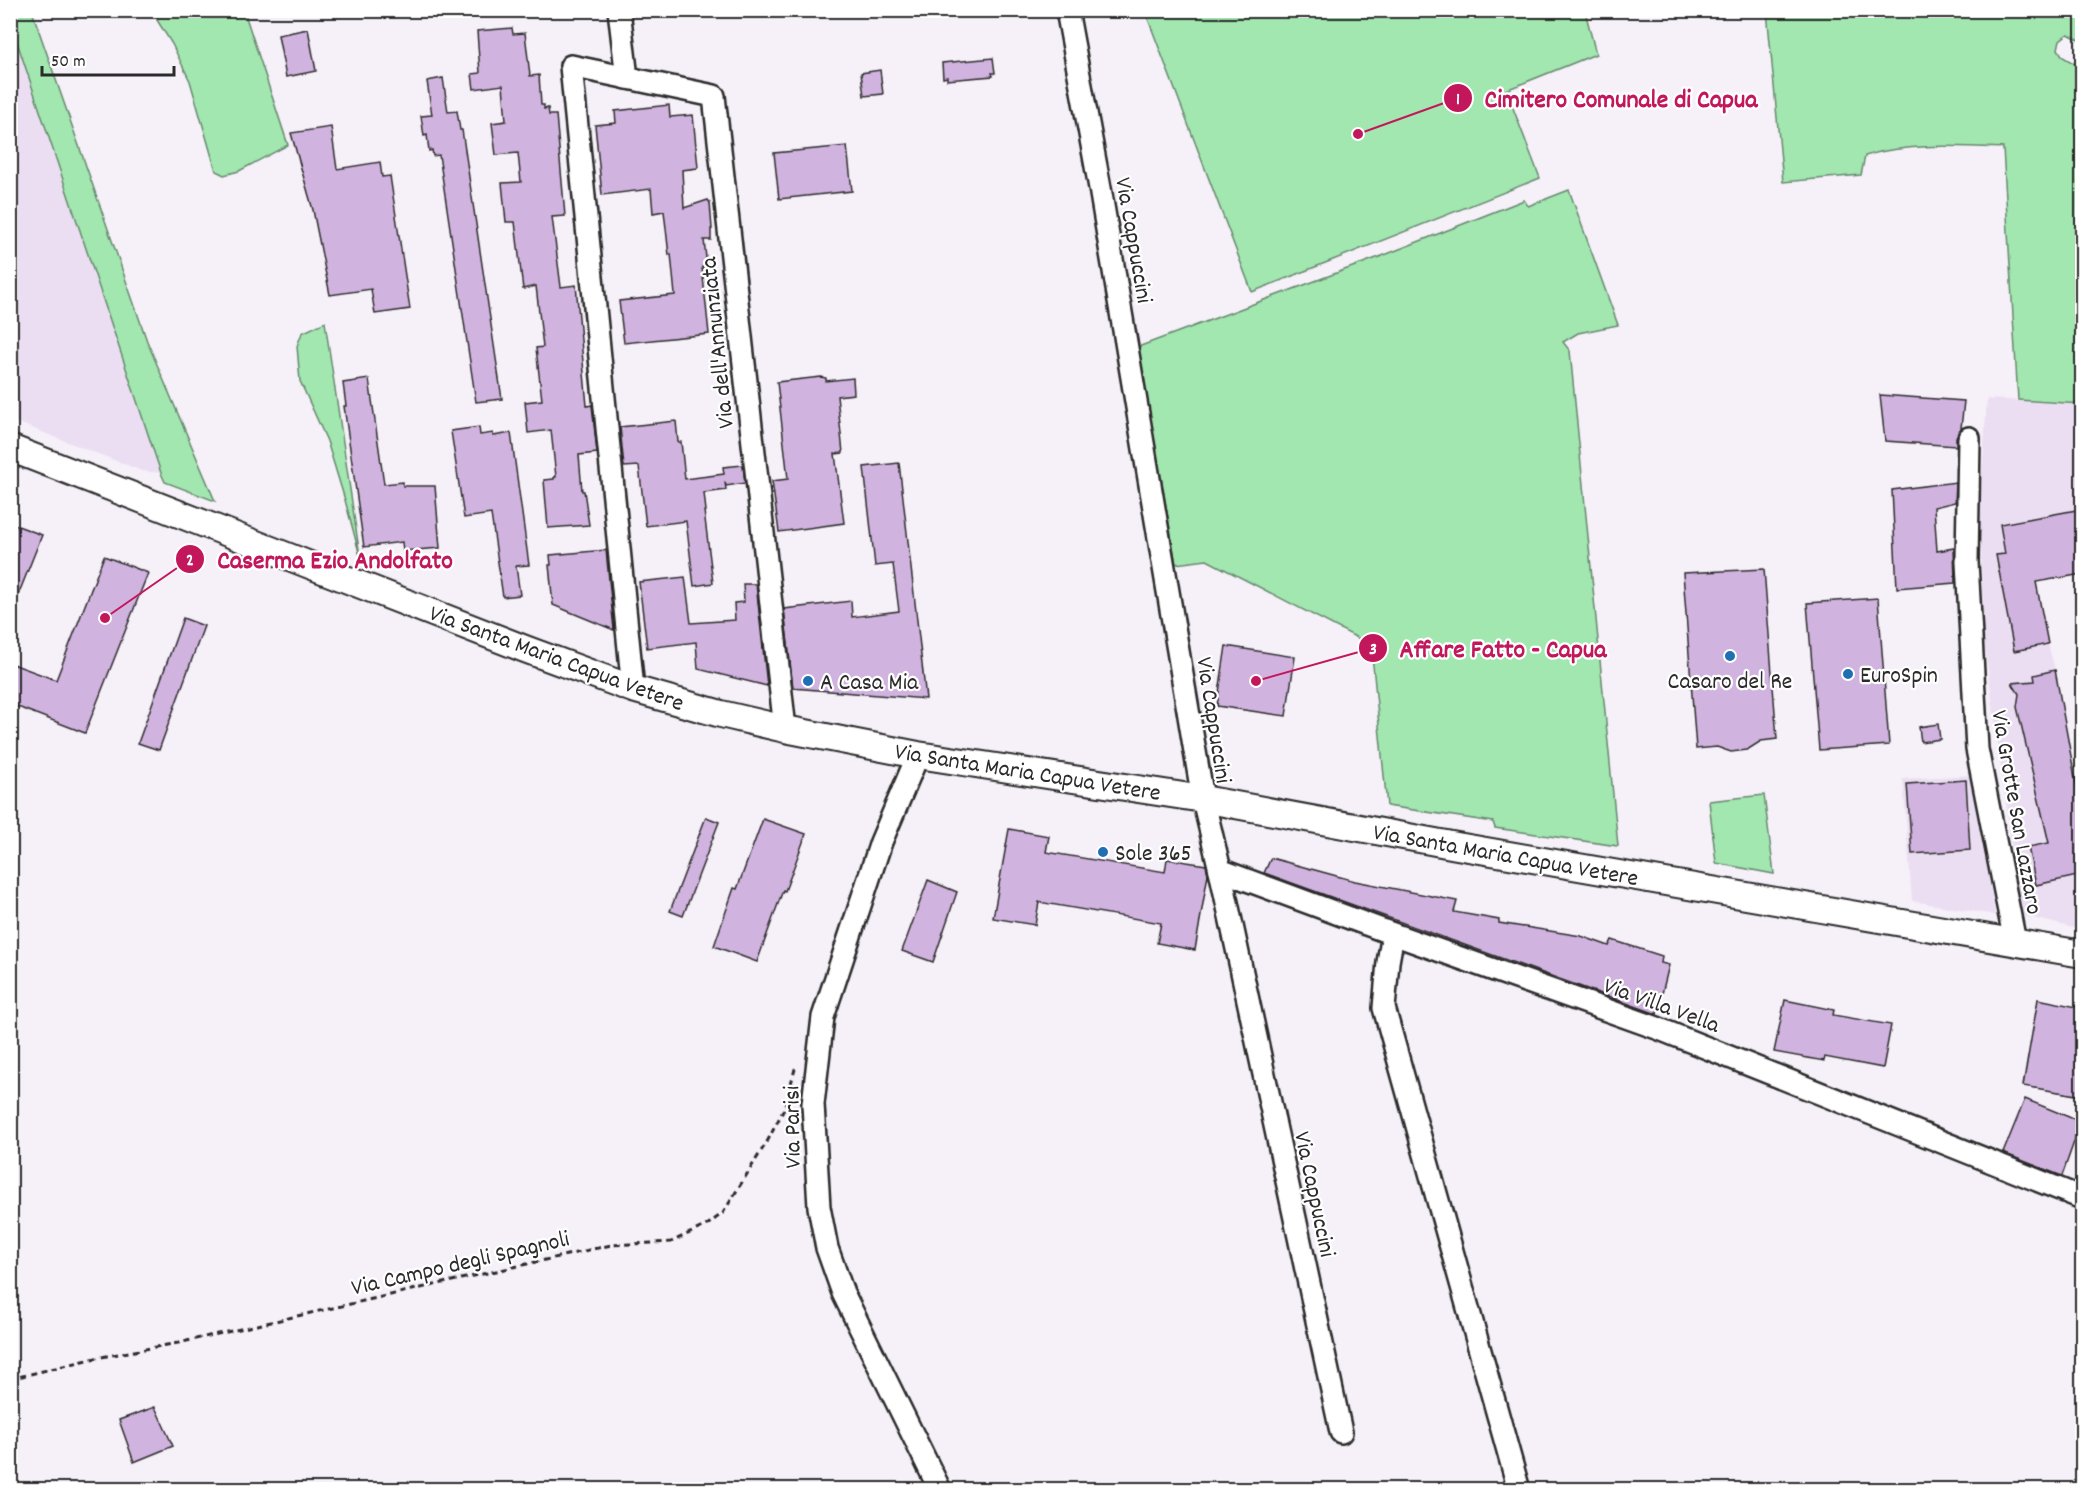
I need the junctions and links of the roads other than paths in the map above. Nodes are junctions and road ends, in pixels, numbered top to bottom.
1 (619, 10) edge
2 (1067, 10) edge
3 (627, 78) junction
4 (1969, 438) dead end
5 (10, 448) edge
6 (633, 689) junction
7 (785, 729) junction
8 (918, 755) junction
9 (1203, 799) junction
10 (1220, 870) junction
11 (1393, 934) junction
12 (2015, 942) junction
13 (2082, 954) edge
14 (2082, 1198) edge
15 (1341, 1432) dead end
16 (940, 1490) edge
17 (1519, 1490) edge

1 - 3 street
2 - 9 street, Via Cappuccini
3 - 6 street, Via dell'Annunziata
3 - 7 street, Via dell'Annunziata
4 - 12 street, Via Grotte San Lazzaro
5 - 6 main road, Via Santa Maria Capua Vetere
6 - 7 main road, Via Santa Maria Capua Vetere
7 - 8 main road, Via Santa Maria Capua Vetere
8 - 9 main road, Via Santa Maria Capua Vetere
8 - 16 street, Via Parisi
9 - 10 street, Via Cappuccini
9 - 12 main road, Via Santa Maria Capua Vetere
10 - 11 street, Via Villa Vella
10 - 15 street, Via Cappuccini
11 - 14 street, Via Villa Vella
11 - 17 street
12 - 13 main road, Via Santa Maria Capua Vetere

